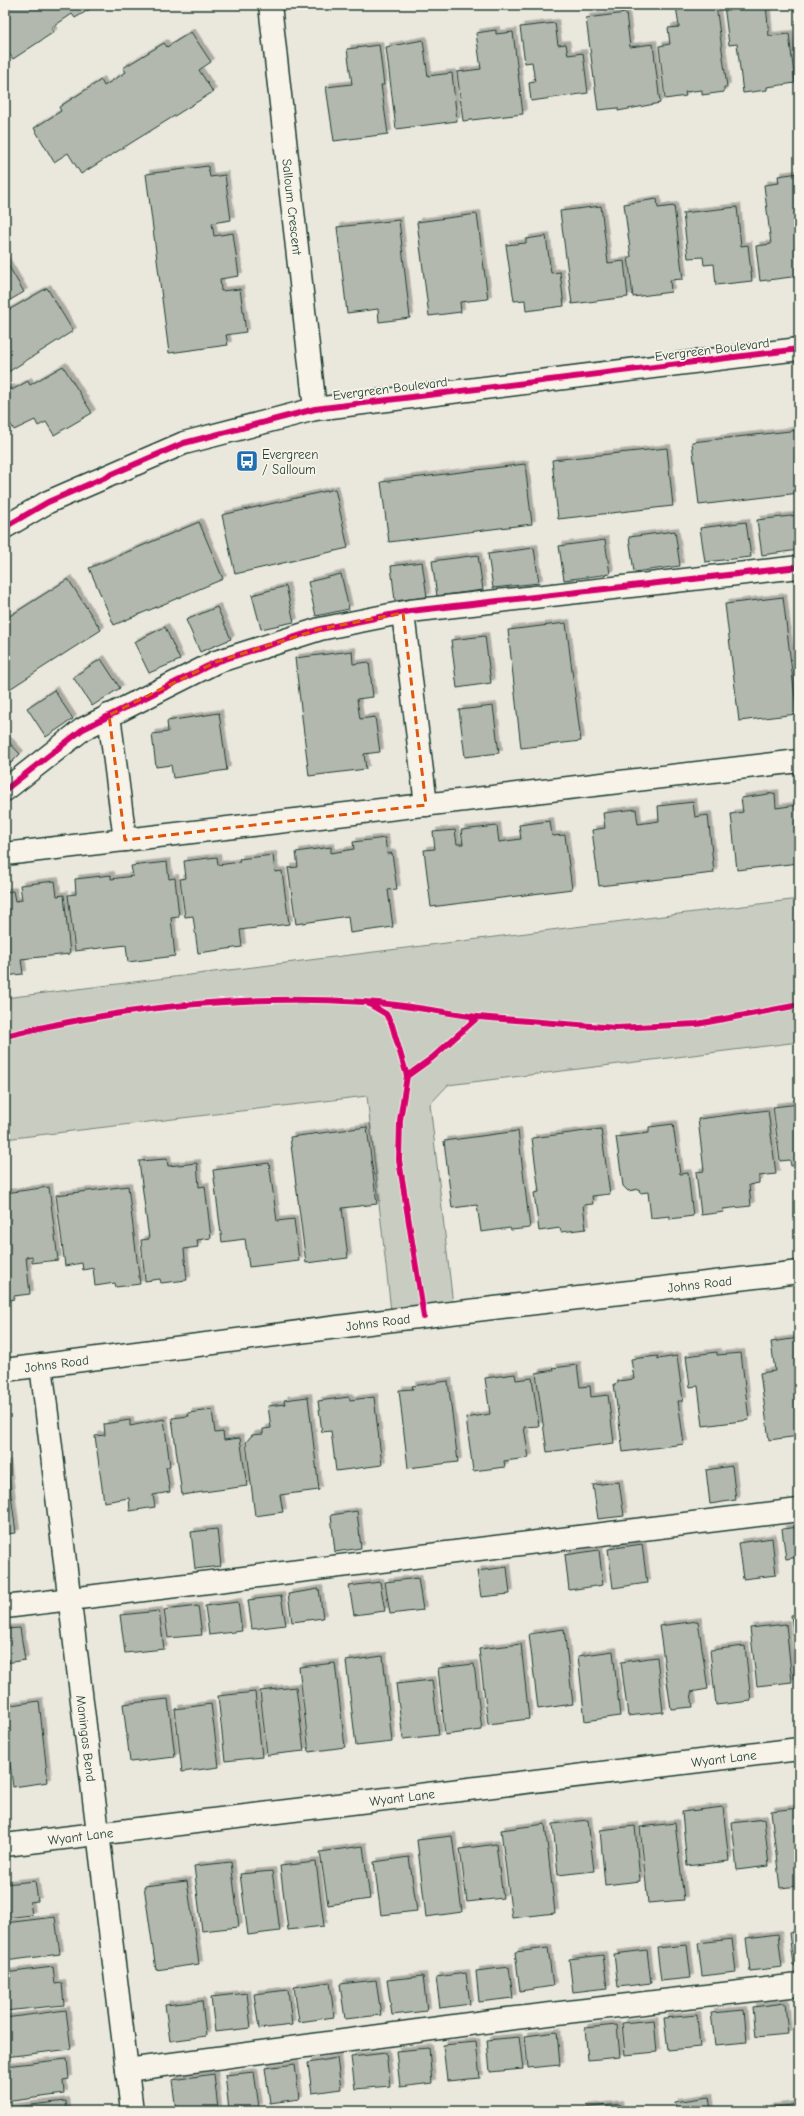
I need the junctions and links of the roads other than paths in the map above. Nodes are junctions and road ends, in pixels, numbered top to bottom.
1 (270, 5) edge
2 (799, 349) edge
3 (316, 409) junction
4 (5, 527) edge
5 (799, 567) edge
6 (403, 613) junction
7 (110, 716) junction
8 (799, 760) edge
9 (5, 790) edge
10 (426, 805) junction
11 (125, 840) junction
12 (5, 854) edge
13 (799, 1272) edge
14 (41, 1365) junction
15 (5, 1370) edge
16 (799, 1510) edge
17 (69, 1600) junction
18 (5, 1607) edge
19 (799, 1749) edge
20 (99, 1833) junction
21 (5, 1845) edge
22 (799, 1985) edge
23 (127, 2070) junction
24 (132, 2111) edge

1 - 3 street, Salloum Crescent
2 - 3 street, Evergreen Boulevard
3 - 4 street, Evergreen Boulevard
5 - 6 street
6 - 7 street
6 - 10 street
7 - 9 street
7 - 11 street
8 - 10 street
10 - 11 street
11 - 12 street
13 - 14 street, Johns Road
14 - 15 street, Johns Road
14 - 17 street, Maningas Bend
16 - 17 street
17 - 18 street
17 - 20 street, Maningas Bend
19 - 20 street, Wyant Lane
20 - 21 street, Wyant Lane
20 - 23 street, Maningas Bend
22 - 23 street
23 - 24 street, Maningas Bend

